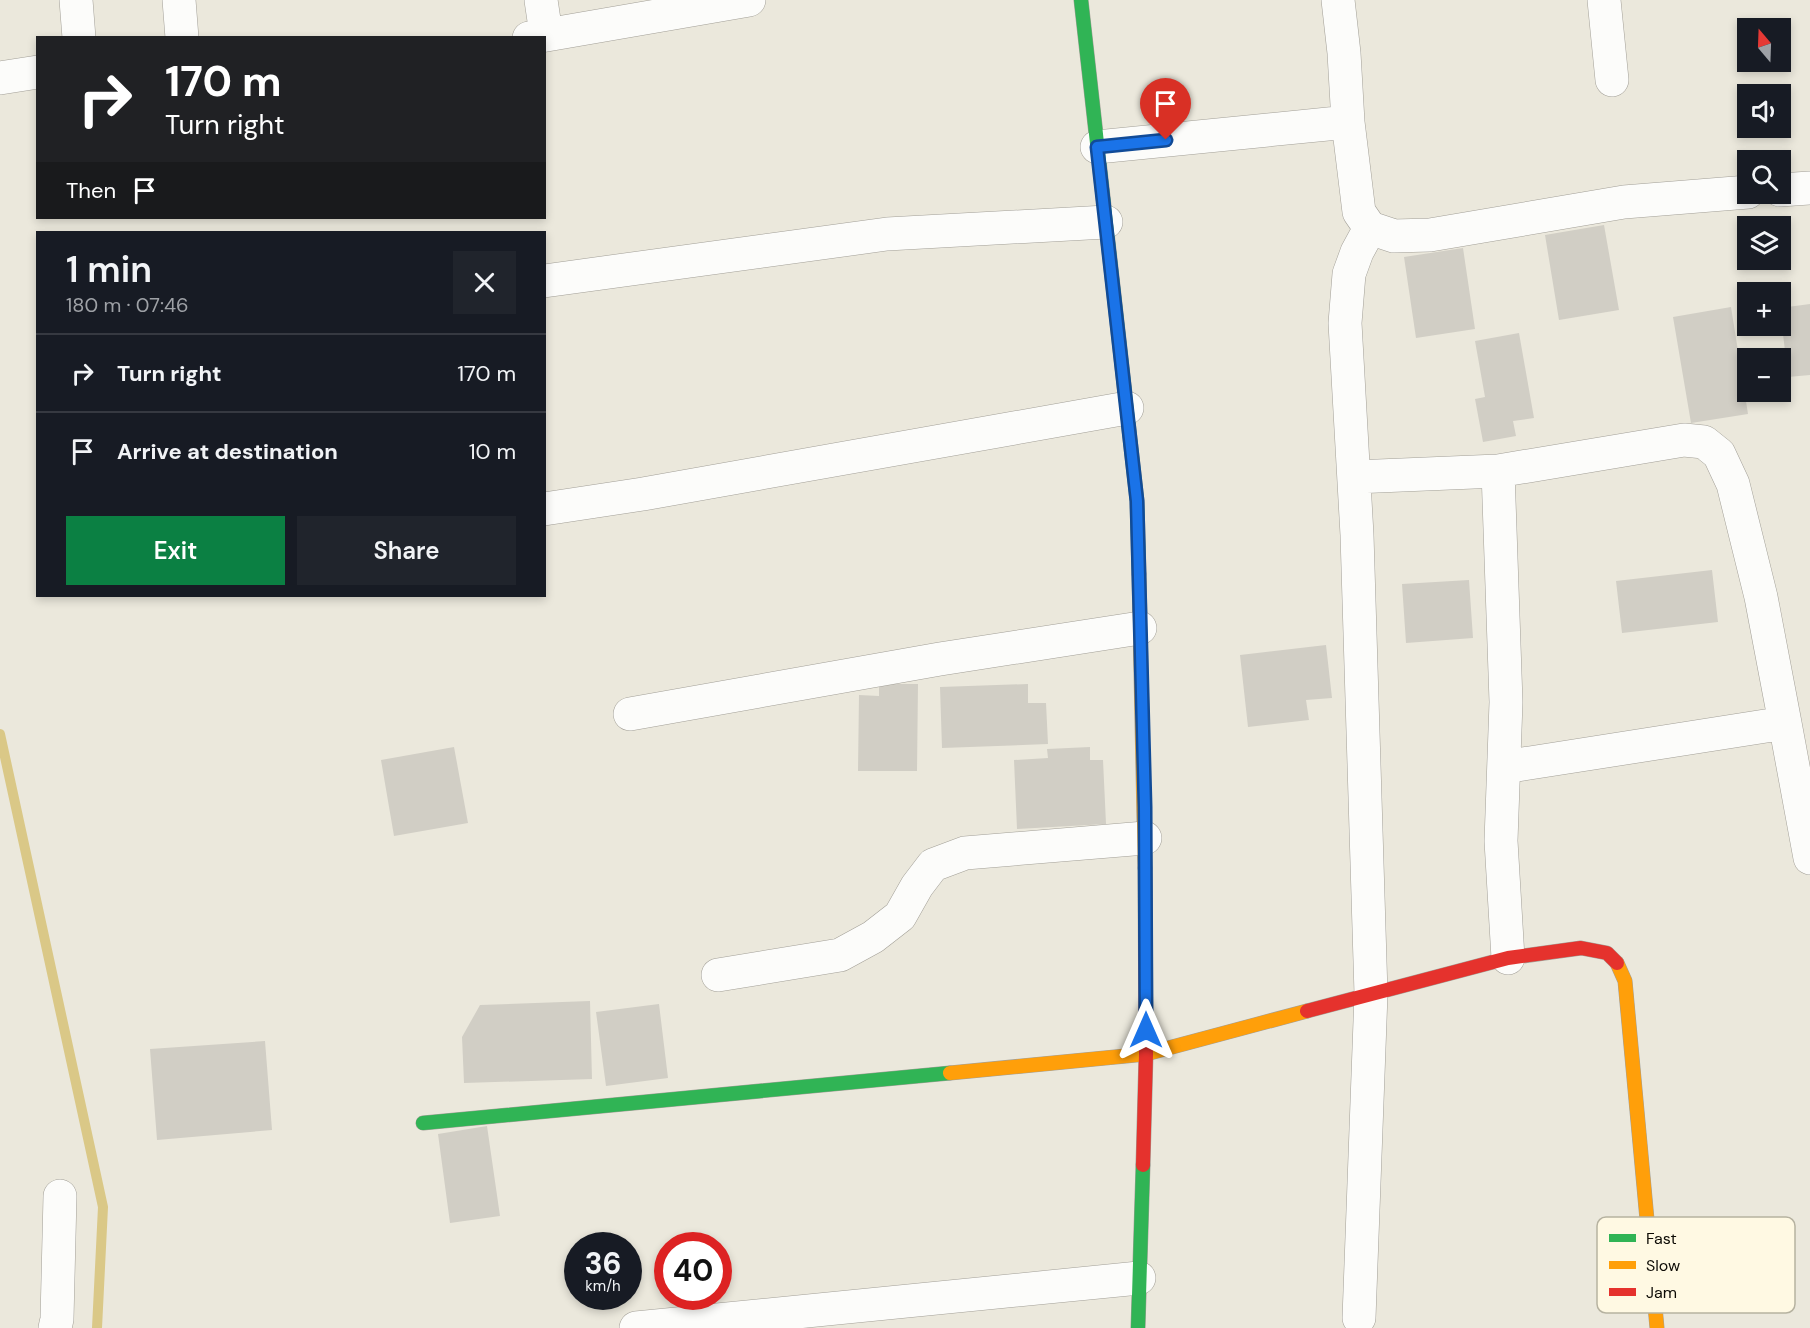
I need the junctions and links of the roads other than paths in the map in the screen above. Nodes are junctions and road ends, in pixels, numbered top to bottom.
1 (76, 0) edge
2 (179, 0) edge
3 (541, 0) edge
4 (749, 0) edge
5 (1081, 0) edge
6 (1338, 0) edge
7 (1604, 0) edge
8 (79, 36) edge
9 (182, 36) edge
10 (537, 36) edge
11 (36, 72) edge
12 (0, 78) edge
13 (1612, 80) dead end
14 (1348, 122) junction
15 (1097, 147) junction
16 (1810, 188) edge
17 (1791, 189) edge
18 (1737, 193) edge
19 (1106, 222) junction
20 (1370, 228) junction
21 (546, 280) edge
22 (1127, 408) junction
23 (1498, 471) junction
24 (1354, 477) junction
25 (546, 509) edge
26 (1140, 628) junction
27 (630, 714) dead end
28 (1785, 723) junction
29 (1504, 767) junction
30 (1145, 838) junction
31 (1810, 858) edge
32 (1508, 958) junction
33 (718, 975) dead end
34 (1371, 994) junction
35 (1146, 1054) junction
36 (423, 1123) dead end
37 (60, 1196) dead end
38 (1647, 1217) edge
39 (1139, 1278) junction
40 (1657, 1313) edge
41 (1359, 1318) dead end
42 (55, 1328) edge
43 (636, 1328) edge
44 (1138, 1328) edge
45 (1658, 1328) edge

1 - 8 street
2 - 9 street
3 - 10 street
4 - 10 street
5 - 15 street
6 - 14 street
7 - 13 street
11 - 12 street
14 - 15 street
14 - 20 street
15 - 19 street
16 - 17 street
18 - 20 street
19 - 21 street
19 - 22 street
20 - 24 street
22 - 25 street
22 - 26 street
23 - 24 street
23 - 28 street
23 - 29 street
24 - 34 street
26 - 27 street
26 - 30 street
28 - 29 street
28 - 31 street
29 - 32 street
30 - 33 street
30 - 35 street
32 - 34 street
32 - 38 street
34 - 35 street
34 - 41 street
35 - 36 street
35 - 39 street
37 - 42 street
39 - 43 street
39 - 44 street
40 - 45 street

